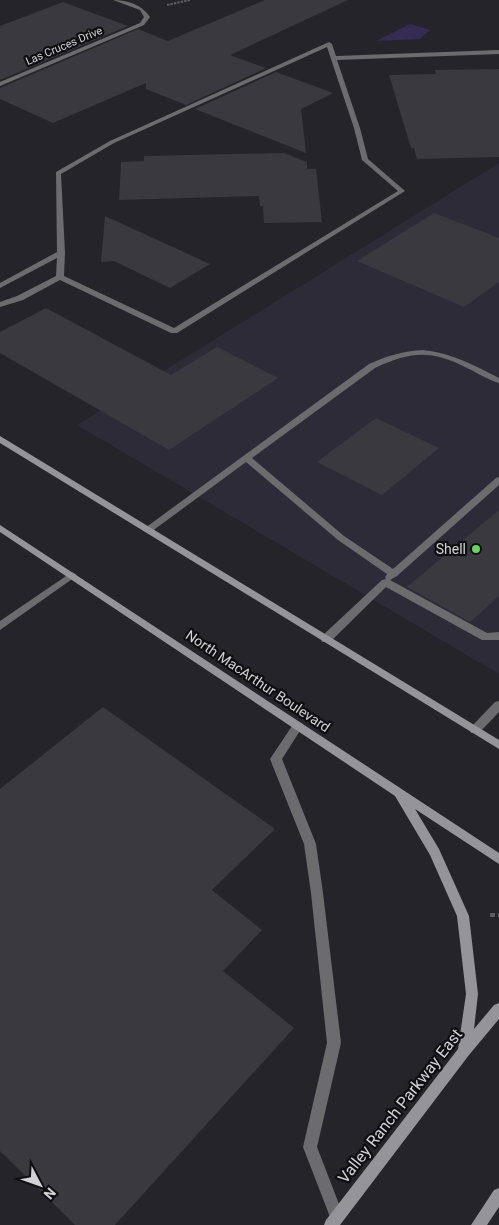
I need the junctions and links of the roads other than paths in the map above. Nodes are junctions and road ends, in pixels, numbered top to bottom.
1 (116, 0) edge
2 (499, 52) edge
3 (334, 58) junction
4 (0, 84) edge
5 (61, 253) junction
6 (60, 277) junction
7 (0, 286) edge
8 (0, 305) edge
9 (499, 381) edge
10 (0, 439) edge
11 (247, 458) junction
12 (499, 480) edge
13 (0, 528) edge
14 (148, 530) junction
15 (394, 574) junction
16 (72, 575) junction
17 (385, 582) junction
18 (0, 626) edge
19 (499, 636) edge
20 (326, 639) junction
21 (499, 705) edge
22 (298, 726) junction
23 (475, 730) junction
24 (499, 745) edge
25 (399, 793) junction
26 (499, 859) edge
27 (499, 1009) edge
28 (464, 1051) junction
29 (499, 1195) edge
30 (334, 1221) edge
31 (478, 1225) edge

1 - 4 street, Las Cruces Drive
2 - 3 street
3 - 5 street
3 - 6 street
5 - 6 street
5 - 7 street
6 - 8 street
9 - 11 street
10 - 14 main road
11 - 14 street
11 - 15 street
12 - 15 street
13 - 16 main road, North MacArthur Boulevard
14 - 20 main road
15 - 17 street
16 - 18 street
16 - 22 main road, North MacArthur Boulevard
17 - 19 street
17 - 20 street
20 - 23 main road
21 - 23 street
22 - 25 main road, North MacArthur Boulevard
22 - 30 street
23 - 24 main road
25 - 26 main road, North MacArthur Boulevard
25 - 28 main road
27 - 28 main road, Valley Ranch Parkway East
28 - 30 main road, Valley Ranch Parkway East
29 - 31 main road

